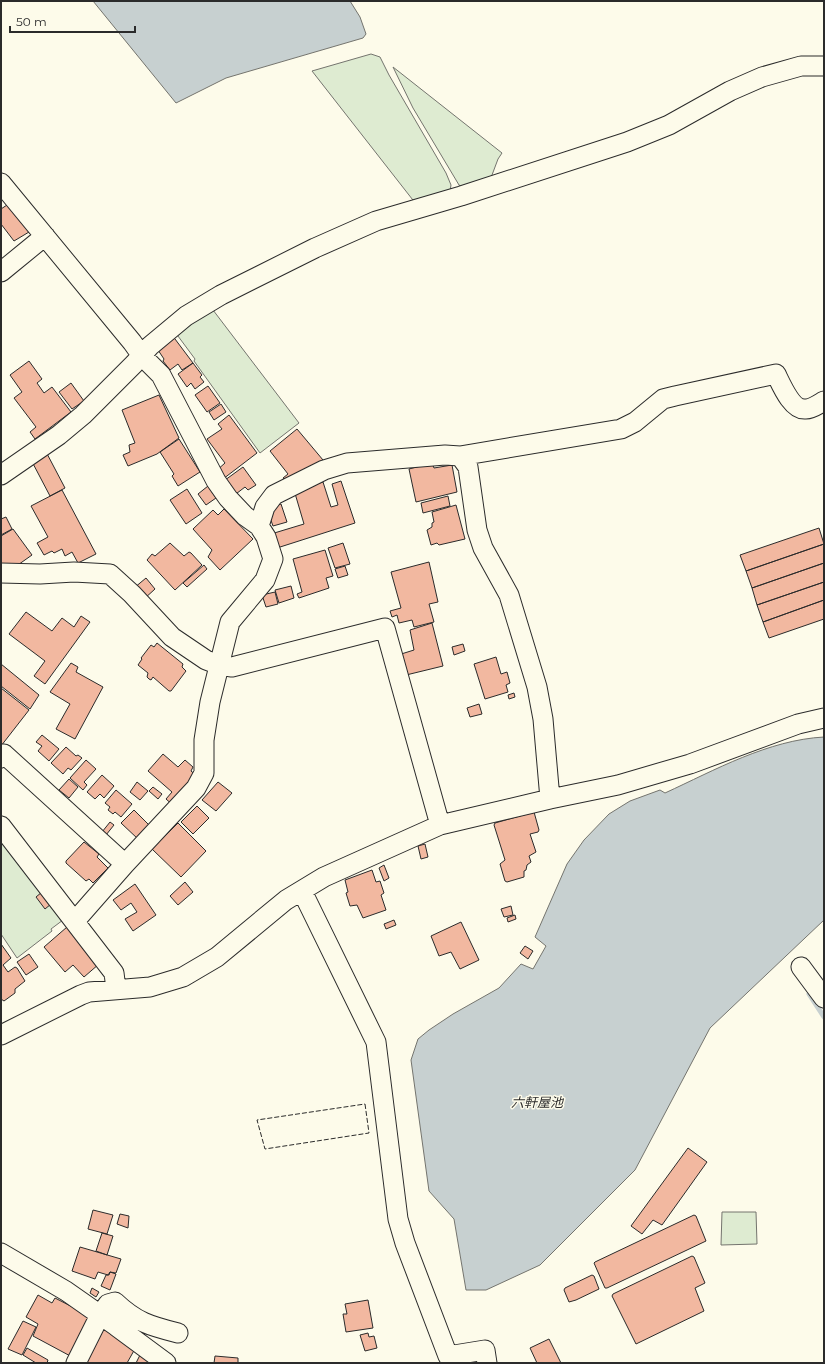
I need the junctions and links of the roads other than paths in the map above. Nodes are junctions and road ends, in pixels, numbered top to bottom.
1 (824, 66) edge
2 (1, 183) edge
3 (45, 236) junction
4 (1, 272) edge
5 (142, 356) junction
6 (824, 401) edge
7 (460, 456) junction
8 (1, 476) edge
9 (259, 526) junction
10 (1, 573) edge
11 (219, 665) junction
12 (824, 718) edge
13 (1, 758) edge
14 (550, 799) junction
15 (440, 825) junction
16 (1, 826) edge
17 (125, 864) junction
18 (302, 891) junction
19 (75, 921) junction
20 (801, 967) dead end
21 (116, 989) junction
22 (824, 998) edge
23 (1, 1035) edge
24 (1, 1253) edge
25 (100, 1315) junction
26 (178, 1333) dead end
27 (76, 1363) edge
28 (166, 1363) edge
29 (487, 1363) edge

1 - 5 street
2 - 3 street
3 - 4 street
3 - 5 street
5 - 8 street
5 - 9 street
6 - 7 street
7 - 9 street
7 - 14 street
9 - 11 street
10 - 11 street
11 - 15 street
11 - 17 street
12 - 14 street
13 - 17 street
14 - 15 street
15 - 18 street
16 - 19 street
17 - 19 street
18 - 21 street
18 - 29 street
19 - 21 street
20 - 22 street
21 - 23 street
24 - 25 street
25 - 26 street
25 - 27 street
25 - 28 street

